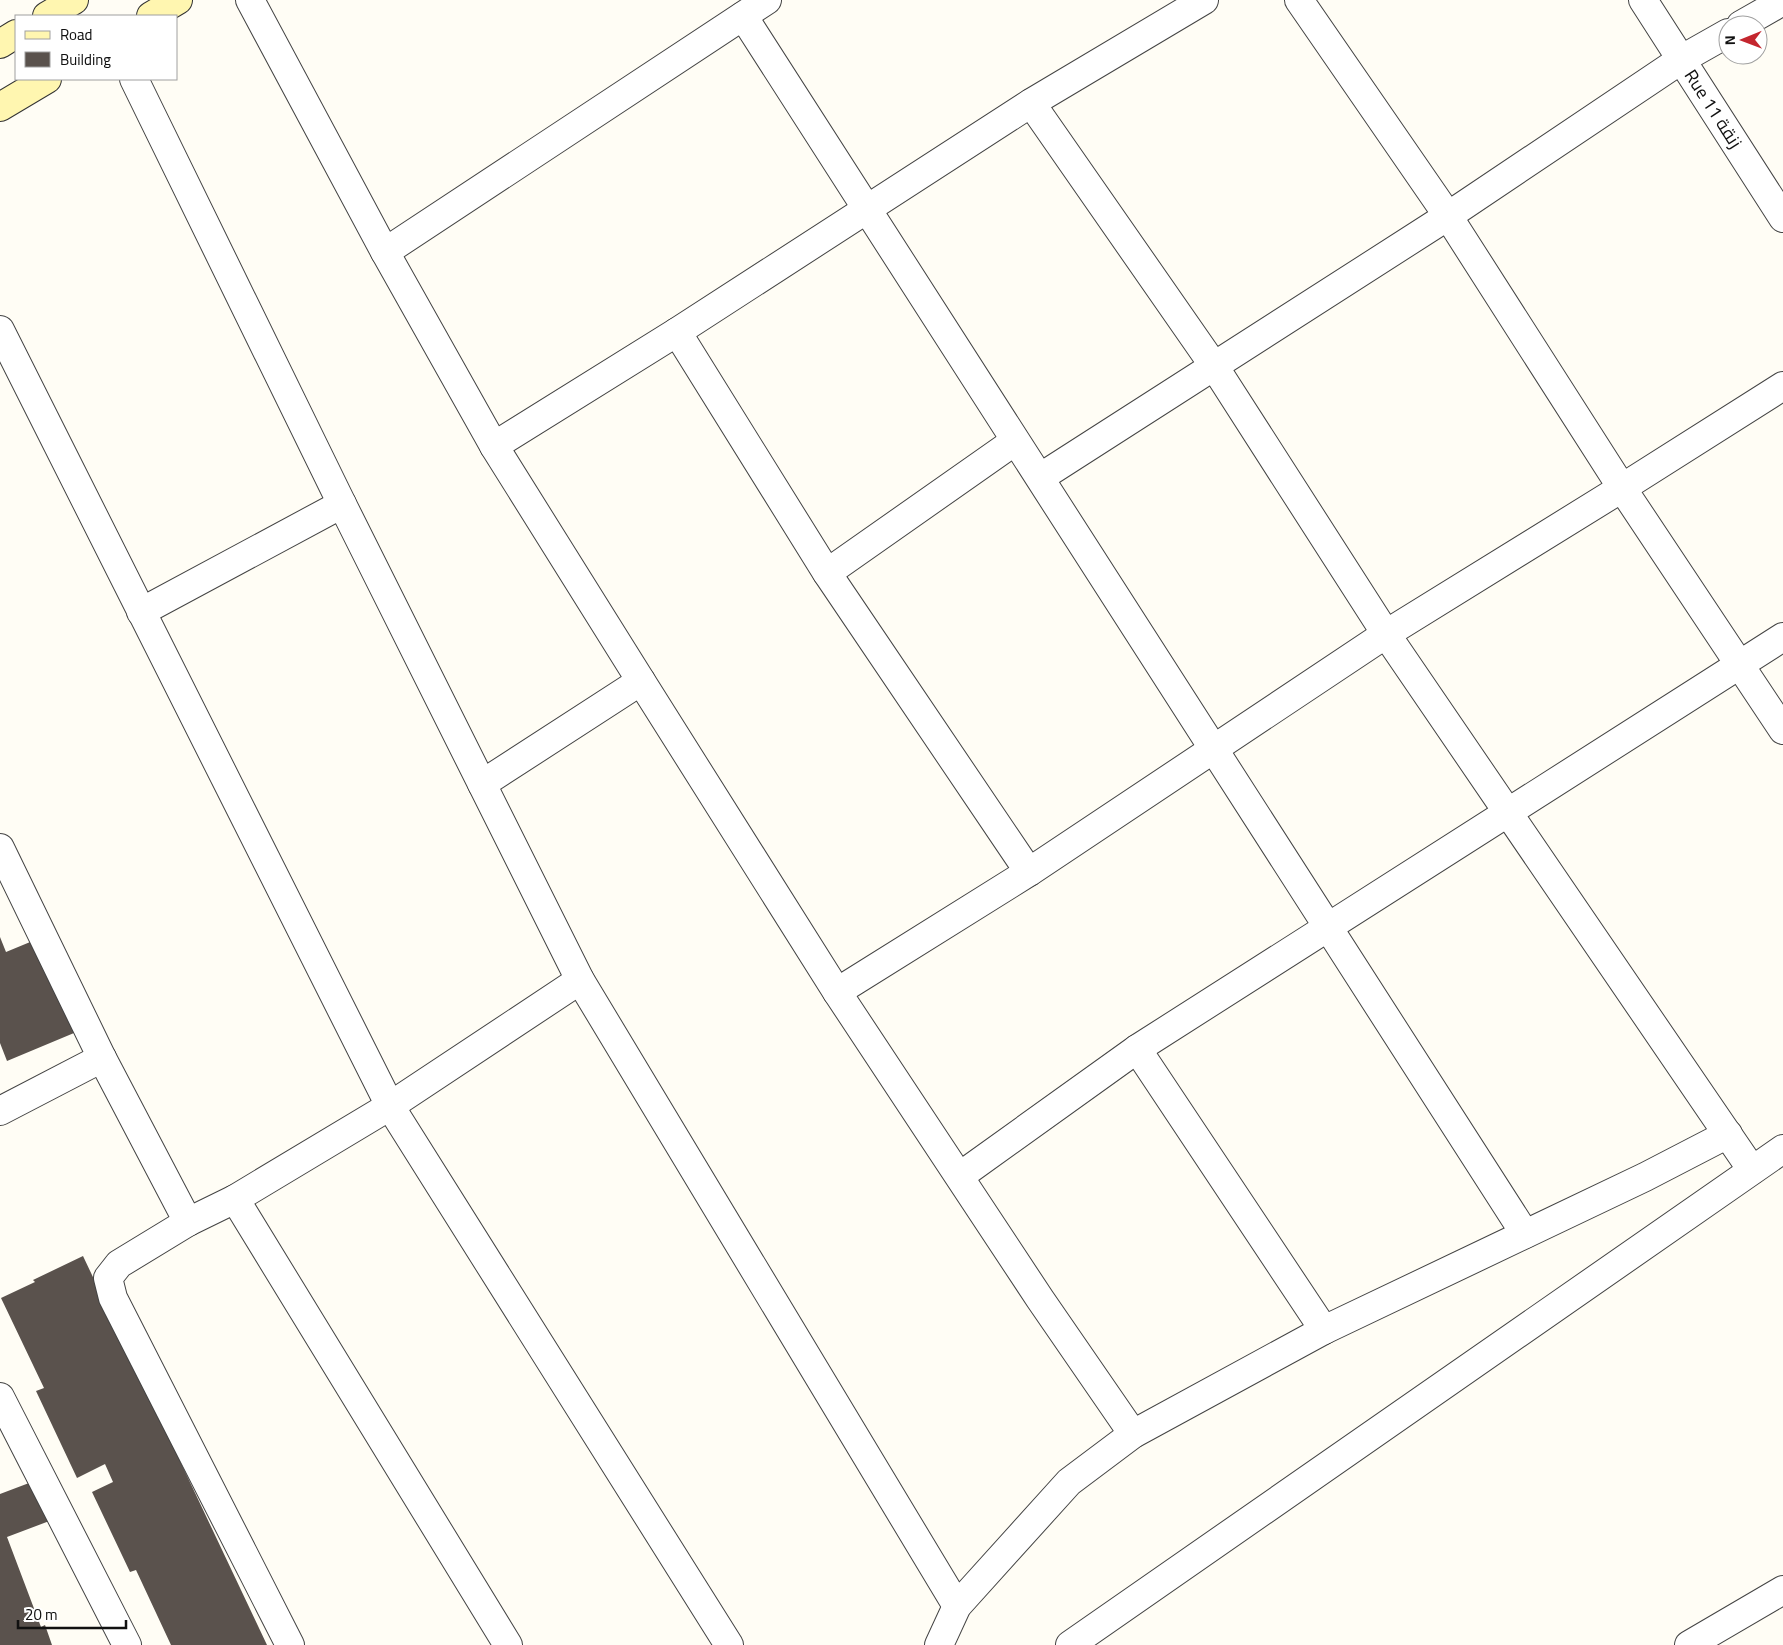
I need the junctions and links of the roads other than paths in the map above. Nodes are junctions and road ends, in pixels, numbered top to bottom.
1 (74, 0) edge
2 (178, 0) edge
3 (250, 0) edge
4 (767, 0) edge
5 (1204, 0) edge
6 (1299, 0) edge
7 (1643, 0) edge
8 (1783, 1) edge
9 (49, 15) edge
10 (153, 15) edge
11 (1758, 15) edge
12 (743, 16) junction
13 (1718, 38) edge
14 (1682, 59) junction
15 (45, 80) edge
16 (134, 80) edge
17 (1031, 103) junction
18 (0, 107) edge
19 (867, 208) junction
20 (1448, 216) junction
21 (1783, 218) edge
22 (385, 252) junction
23 (0, 330) edge
24 (677, 332) junction
25 (1214, 366) junction
26 (1783, 386) edge
27 (1016, 441) junction
28 (494, 446) junction
29 (1041, 477) junction
30 (1622, 488) junction
31 (342, 504) junction
32 (827, 573) junction
33 (141, 612) junction
34 (1386, 634) junction
35 (1783, 637) edge
36 (1739, 664) junction
37 (641, 681) junction
38 (1783, 730) edge
39 (1213, 749) junction
40 (482, 784) junction
41 (1508, 811) junction
42 (0, 848) edge
43 (1029, 872) junction
44 (1328, 926) junction
45 (580, 980) junction
46 (837, 992) junction
47 (1137, 1049) junction
48 (102, 1058) junction
49 (390, 1106) junction
50 (0, 1111) edge
51 (1728, 1134) junction
52 (1783, 1149) edge
53 (1752, 1170) junction
54 (960, 1176) junction
55 (234, 1199) junction
56 (188, 1222) junction
57 (1525, 1234) junction
58 (1324, 1330) junction
59 (0, 1397) edge
60 (1133, 1434) junction
61 (1783, 1590) edge
62 (958, 1606) junction
63 (126, 1645) edge
64 (290, 1645) edge
65 (508, 1645) edge
66 (729, 1645) edge
67 (939, 1645) edge
68 (1070, 1645) edge
69 (1689, 1645) edge

1 - 9 main road
2 - 10 main road
3 - 22 street
4 - 12 street
5 - 17 street
6 - 20 street
7 - 14 street, Rue 11 زنقة
8 - 11 street
12 - 19 street
12 - 22 street
13 - 14 street
14 - 20 street
14 - 21 street, Rue 11 زنقة
15 - 18 main road
16 - 31 street
17 - 19 street
17 - 25 street
19 - 24 street
19 - 27 street
20 - 25 street
20 - 30 street
22 - 28 street
23 - 33 street
24 - 28 street
24 - 32 street
25 - 29 street
25 - 34 street
26 - 30 street
27 - 29 street
27 - 32 street
28 - 37 street
29 - 39 street
30 - 34 street
30 - 36 street
31 - 33 street
31 - 40 street
32 - 43 street
33 - 49 street
34 - 39 street
34 - 41 street
35 - 36 street
36 - 38 street
36 - 41 street
37 - 40 street
37 - 46 street
39 - 43 street
39 - 44 street
40 - 45 street
41 - 44 street
41 - 51 street
42 - 48 street
43 - 46 street
44 - 47 street
44 - 57 street
45 - 49 street
45 - 62 street
46 - 54 street
47 - 54 street
47 - 58 street
48 - 50 street
48 - 56 street
49 - 55 street
49 - 66 street
51 - 53 street
51 - 57 street
52 - 53 street
53 - 68 street
54 - 60 street
55 - 56 street
55 - 65 street
56 - 64 street
57 - 58 street
58 - 60 street
59 - 63 street
60 - 62 street
61 - 69 street
62 - 67 street

